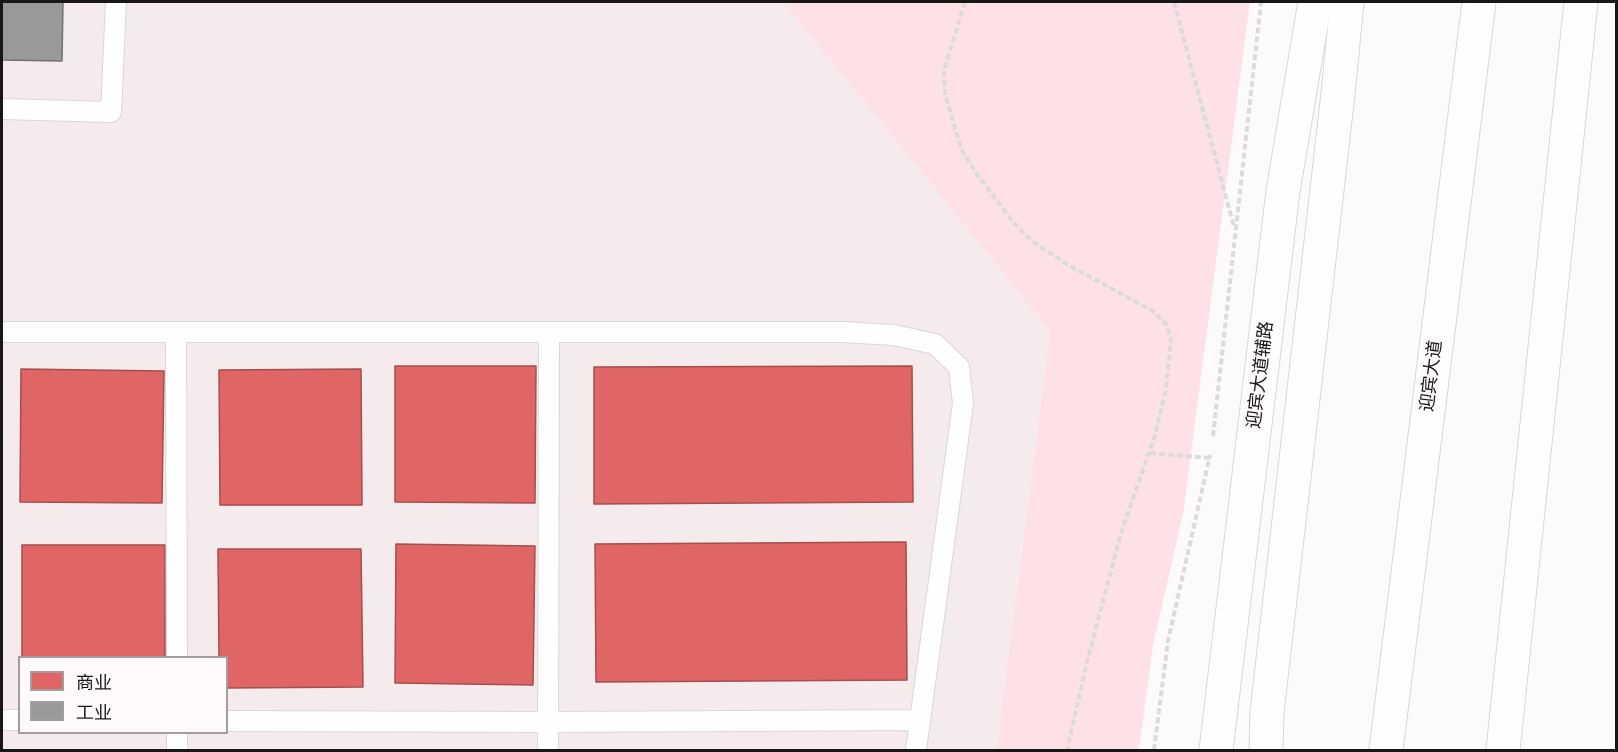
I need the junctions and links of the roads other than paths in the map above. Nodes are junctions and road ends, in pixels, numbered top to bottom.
1 (116, 2) edge
2 (1315, 2) edge
3 (1347, 2) edge
4 (1479, 2) edge
5 (1581, 2) edge
6 (2, 109) edge
7 (2, 332) edge
8 (176, 332) junction
9 (549, 332) junction
10 (177, 656) edge
11 (2, 720) edge
12 (18, 720) edge
13 (920, 720) junction
14 (228, 721) edge
15 (548, 722) junction
16 (177, 734) edge
17 (177, 750) edge
18 (548, 750) edge
19 (916, 750) edge
20 (1216, 750) edge
21 (1266, 750) edge
22 (1386, 750) edge
23 (1503, 750) edge

1 - 6 lane
2 - 20 main road, 迎宾大道辅路
3 - 21 main road
4 - 22 main road, 迎宾大道
5 - 23 main road
7 - 8 lane
8 - 9 lane
8 - 10 lane
9 - 13 lane
9 - 15 lane
11 - 12 lane
13 - 15 lane
13 - 19 lane
14 - 15 lane
15 - 18 lane
16 - 17 lane

